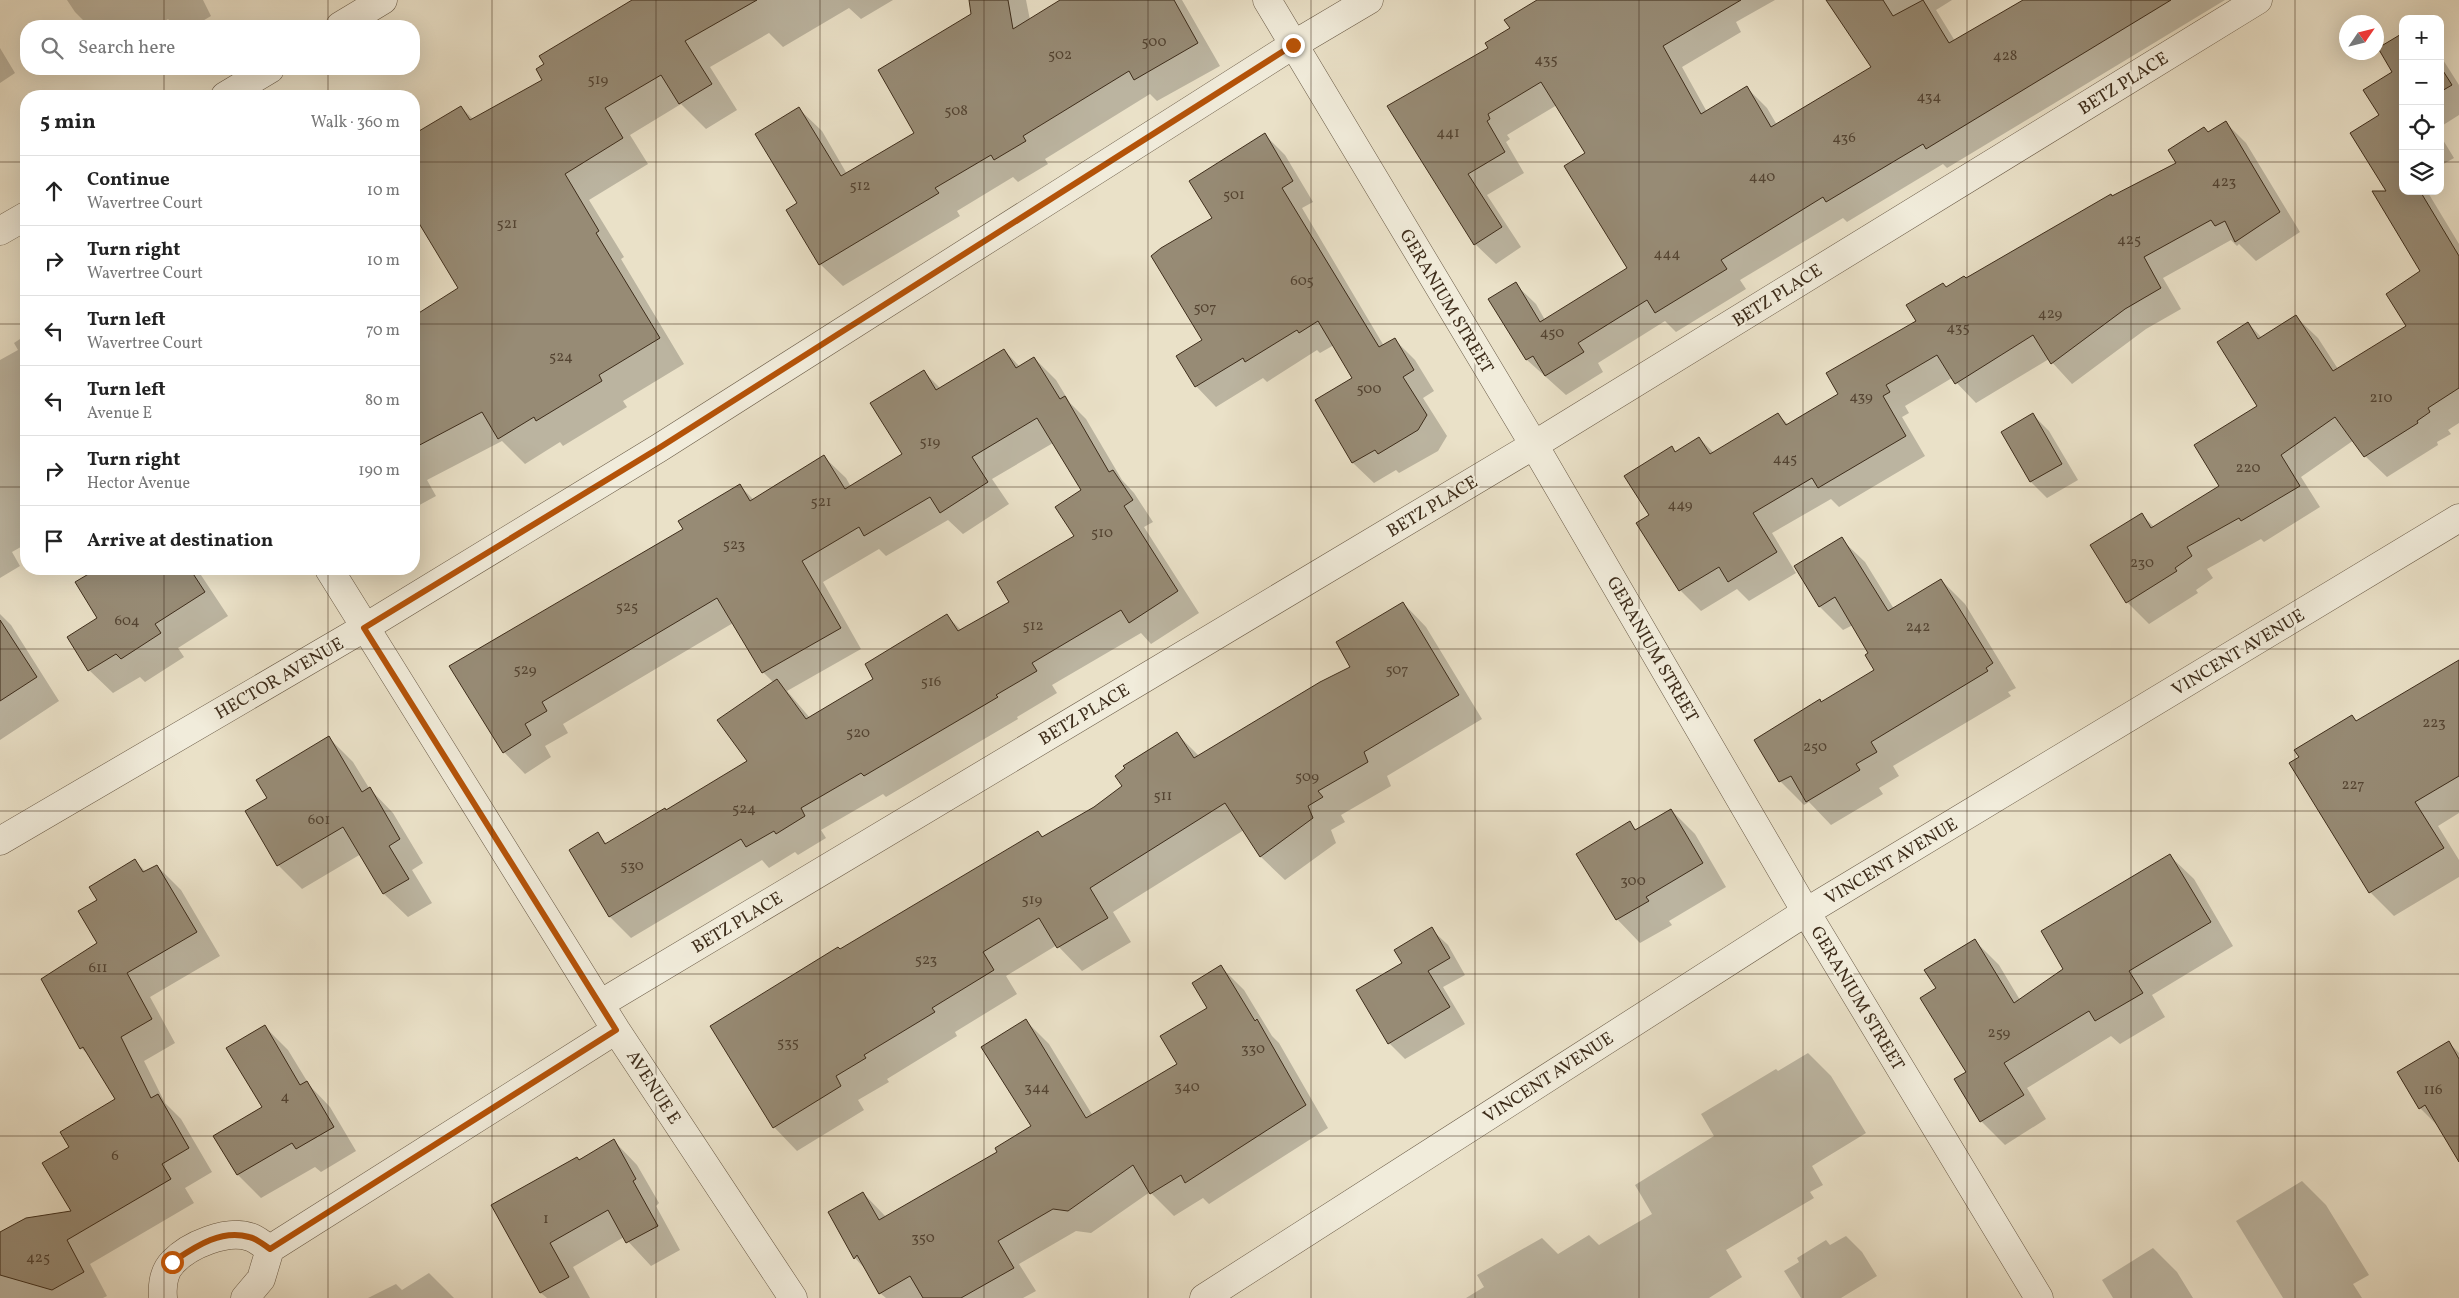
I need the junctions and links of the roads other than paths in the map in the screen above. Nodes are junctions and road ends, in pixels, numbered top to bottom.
1 (384, 0) edge
2 (1268, 0) edge
3 (1369, 0) edge
4 (2258, 0) edge
5 (350, 20) edge
6 (1293, 45) junction
7 (260, 75) edge
8 (235, 90) edge
9 (20, 219) edge
10 (0, 231) edge
11 (1534, 445) junction
12 (2459, 518) edge
13 (333, 575) edge
14 (364, 628) junction
15 (0, 841) edge
16 (1806, 912) junction
17 (600, 1004) junction
18 (616, 1030) junction
19 (270, 1249) junction
20 (163, 1298) edge
21 (245, 1298) edge
22 (793, 1298) edge
23 (1204, 1298) edge
24 (2039, 1298) edge

1 - 5 street
2 - 6 street, GERANIUM STREET
3 - 6 street, HECTOR AVENUE
4 - 11 street, BETZ PLACE
6 - 11 street, GERANIUM STREET
6 - 14 street, HECTOR AVENUE
7 - 8 street
9 - 10 street
11 - 16 street, GERANIUM STREET
11 - 17 street, BETZ PLACE
12 - 16 street, VINCENT AVENUE
13 - 14 street, AVENUE E
14 - 15 street, HECTOR AVENUE
14 - 17 street, AVENUE E
16 - 23 street, VINCENT AVENUE
16 - 24 street, GERANIUM STREET
17 - 18 street, AVENUE E
18 - 19 street
18 - 22 street, AVENUE E
19 - 20 street
19 - 21 street

